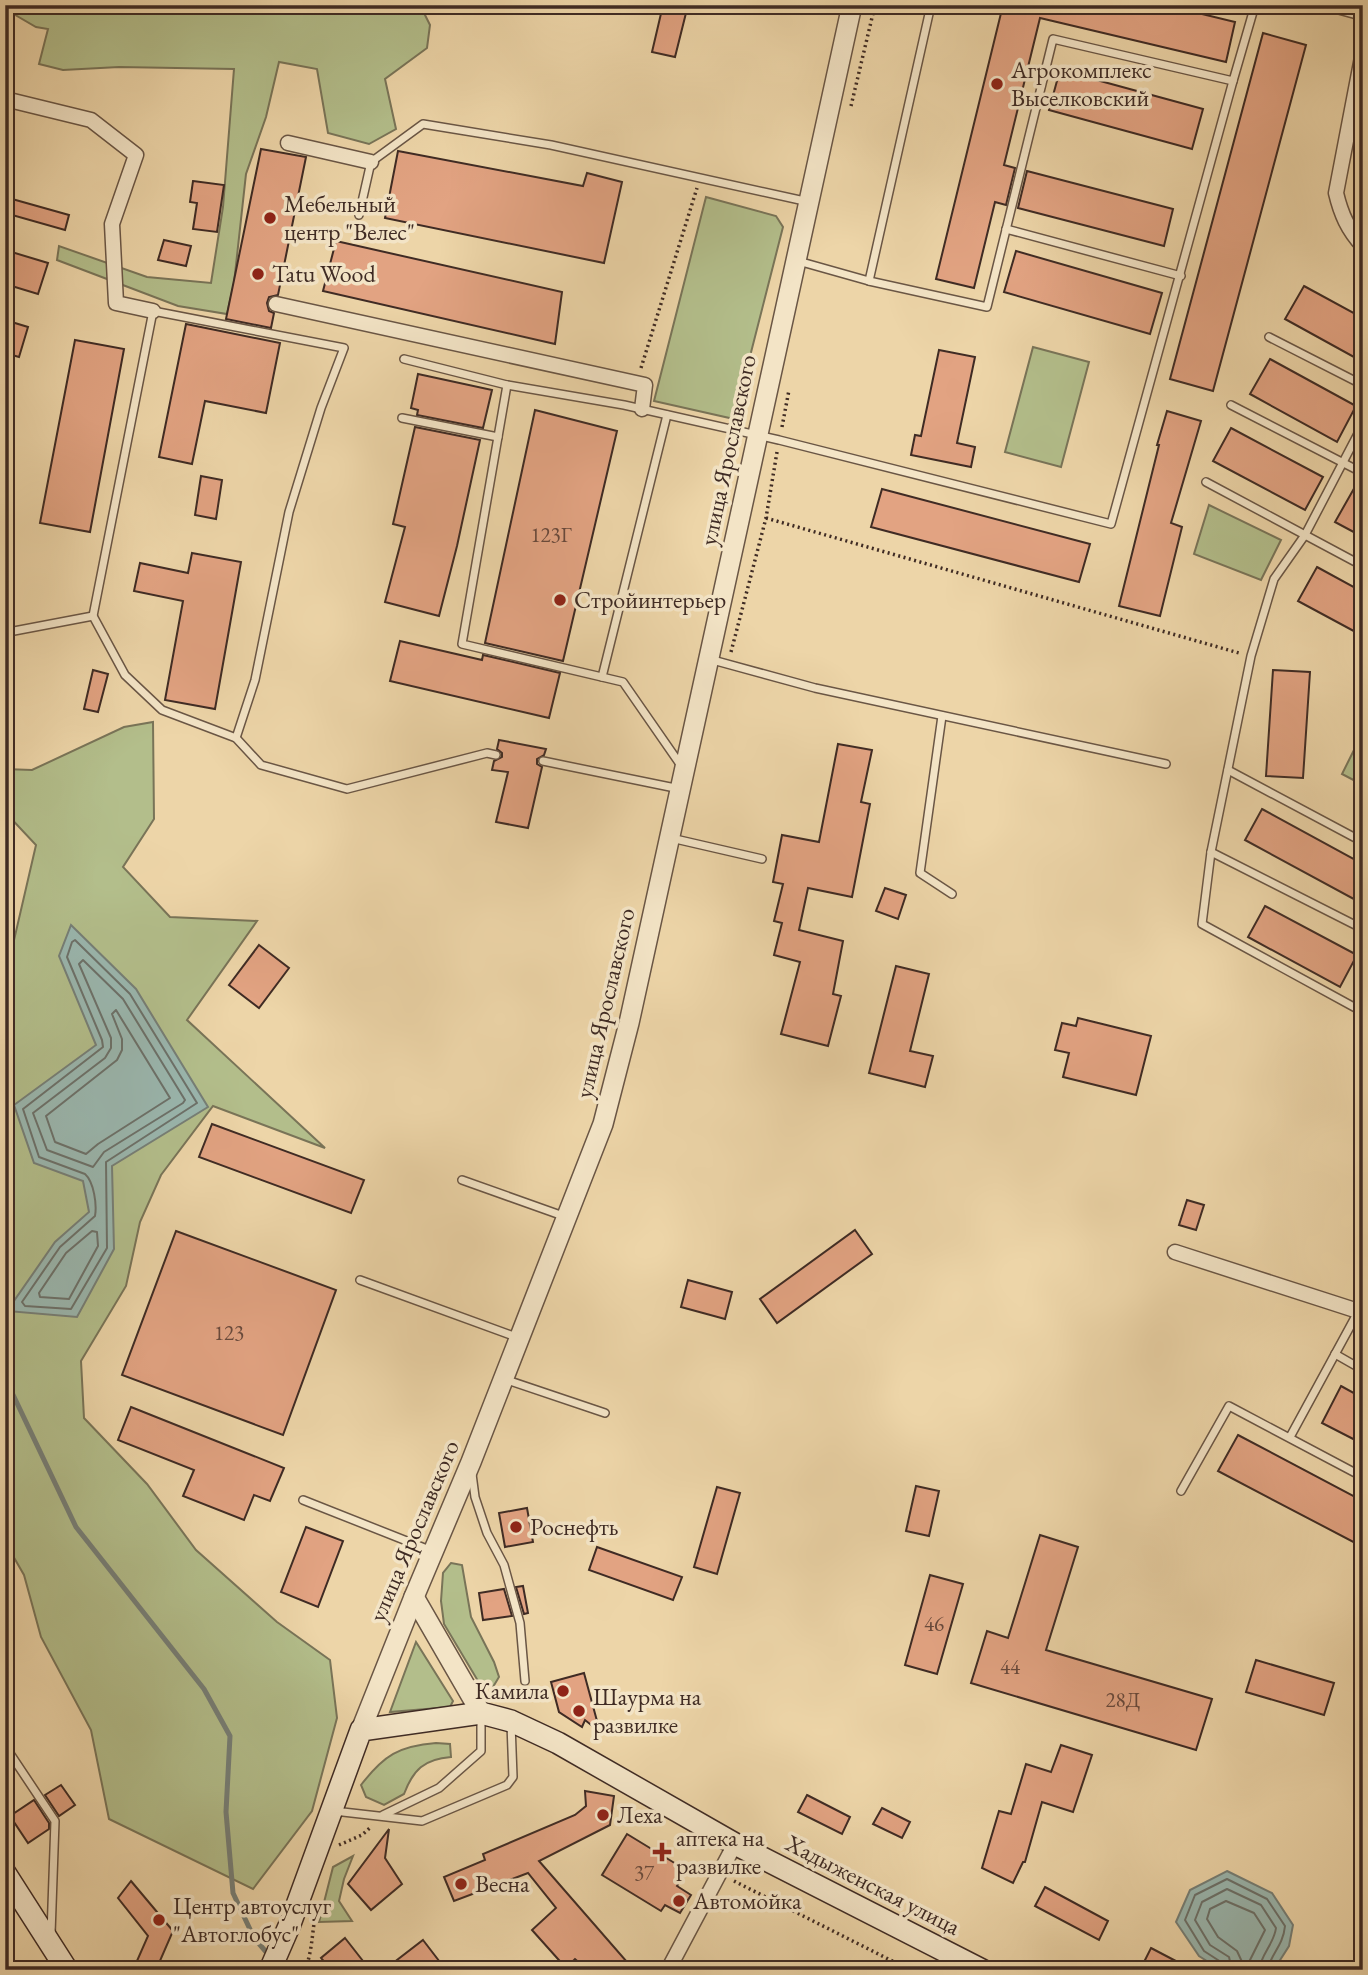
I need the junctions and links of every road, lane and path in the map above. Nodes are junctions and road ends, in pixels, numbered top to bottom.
1 (852, 5) edge
2 (875, 5) edge
3 (931, 5) edge
4 (1255, 5) edge
5 (1334, 5) edge
6 (1363, 13) edge
7 (1363, 52) edge
8 (1233, 81) junction
9 (5, 99) edge
10 (850, 109) dead end
11 (288, 143) dead end
12 (370, 162) junction
13 (700, 178) junction
14 (809, 202) junction
15 (359, 215) dead end
16 (1006, 229) junction
17 (1363, 246) edge
18 (796, 261) junction
19 (1181, 276) junction
20 (869, 281) junction
21 (276, 304) dead end
22 (153, 311) junction
23 (1269, 337) dead end
24 (404, 359) dead end
25 (636, 383) junction
26 (1363, 385) edge
27 (507, 386) junction
28 (789, 386) dead end
29 (1231, 405) dead end
30 (642, 409) junction
31 (667, 415) junction
32 (402, 418) dead end
33 (1363, 424) edge
34 (758, 436) junction
35 (498, 437) junction
36 (779, 440) junction
37 (1342, 463) junction
38 (1363, 474) edge
39 (1206, 482) dead end
40 (766, 518) junction
41 (1305, 535) junction
42 (1363, 566) edge
43 (93, 616) junction
44 (5, 636) edge
45 (1251, 656) junction
46 (709, 659) junction
47 (728, 664) junction
48 (602, 677) junction
49 (942, 716) junction
50 (236, 738) junction
51 (496, 755) dead end
52 (543, 761) dead end
53 (1166, 764) dead end
54 (1228, 770) junction
55 (683, 780) junction
56 (670, 838) junction
57 (1363, 842) edge
58 (1211, 852) junction
59 (762, 859) dead end
60 (951, 894) dead end
61 (1363, 929) edge
62 (1363, 1012) edge
63 (462, 1180) dead end
64 (567, 1218) junction
65 (1175, 1252) dead end
66 (360, 1280) dead end
67 (1361, 1307) edge
68 (519, 1338) junction
69 (1335, 1354) junction
70 (1363, 1370) edge
71 (504, 1379) junction
72 (605, 1413) dead end
73 (1290, 1437) junction
74 (471, 1462) junction
75 (1363, 1477) edge
76 (1181, 1491) dead end
77 (303, 1500) dead end
78 (433, 1552) junction
79 (414, 1597) junction
80 (526, 1681) dead end
81 (481, 1713) junction
82 (511, 1721) junction
83 (361, 1730) junction
84 (5, 1746) edge
85 (333, 1811) junction
86 (383, 1815) junction
87 (735, 1844) junction
88 (333, 1848) dead end
89 (5, 1873) edge
90 (732, 1880) dead end
91 (316, 1913) dead end
92 (51, 1945) junction
93 (67, 1970) edge
94 (271, 1970) edge
95 (305, 1970) edge
96 (668, 1970) edge
97 (909, 1970) edge
98 (982, 1970) edge

1 - 14 street, улица Ярославского
2 - 10 path
3 - 20 lane
4 - 8 lane
5 - 6 street
7 - 17 street
8 - 16 lane
8 - 19 lane
9 - 22 street
11 - 12 street
12 - 13 lane
12 - 15 lane
13 - 14 lane
13 - 25 path
14 - 18 street, улица Ярославского
16 - 19 lane
16 - 20 lane
18 - 20 lane
18 - 34 street, улица Ярославского
19 - 36 lane
21 - 25 street
22 - 43 lane
22 - 50 lane
23 - 26 lane
24 - 27 lane
25 - 30 street
27 - 30 lane
27 - 35 lane
28 - 36 path
29 - 37 lane
30 - 31 lane
31 - 34 lane
31 - 48 lane
32 - 35 lane
33 - 37 lane
34 - 36 lane
34 - 46 street, улица Ярославского
35 - 48 lane
36 - 40 path
37 - 38 lane
37 - 41 lane
39 - 41 lane
40 - 45 path
40 - 47 path
41 - 42 lane
41 - 45 lane
43 - 44 lane
43 - 50 lane
45 - 54 lane
46 - 47 lane
46 - 55 street, улица Ярославского
47 - 49 lane
48 - 55 lane
49 - 53 lane
49 - 60 lane
50 - 51 lane
52 - 55 lane
54 - 57 lane
54 - 58 lane
55 - 56 street, улица Ярославского
56 - 59 lane
56 - 64 street, улица Ярославского
58 - 61 lane
58 - 62 lane
63 - 64 lane
64 - 68 street, улица Ярославского
65 - 67 street
66 - 68 lane
67 - 69 lane
68 - 71 street, улица Ярославского
69 - 70 lane
69 - 73 lane
71 - 72 lane
71 - 74 street, улица Ярославского
73 - 75 lane
73 - 76 lane
74 - 78 street, улица Ярославского
74 - 80 lane
77 - 78 lane
78 - 79 street, улица Ярославского
79 - 81 street
79 - 83 street, улица Ярославского
81 - 82 main road, Хадыженская улица
81 - 83 main road, Хадыженская улица
81 - 86 lane
82 - 86 lane
82 - 87 main road, Хадыженская улица
83 - 85 main road, улица Ярославского
84 - 92 lane
85 - 86 lane
85 - 94 main road, улица Ярославского
86 - 88 path
87 - 96 street
87 - 98 main road, Хадыженская улица
89 - 92 main road
90 - 97 path
91 - 95 path
92 - 93 main road

